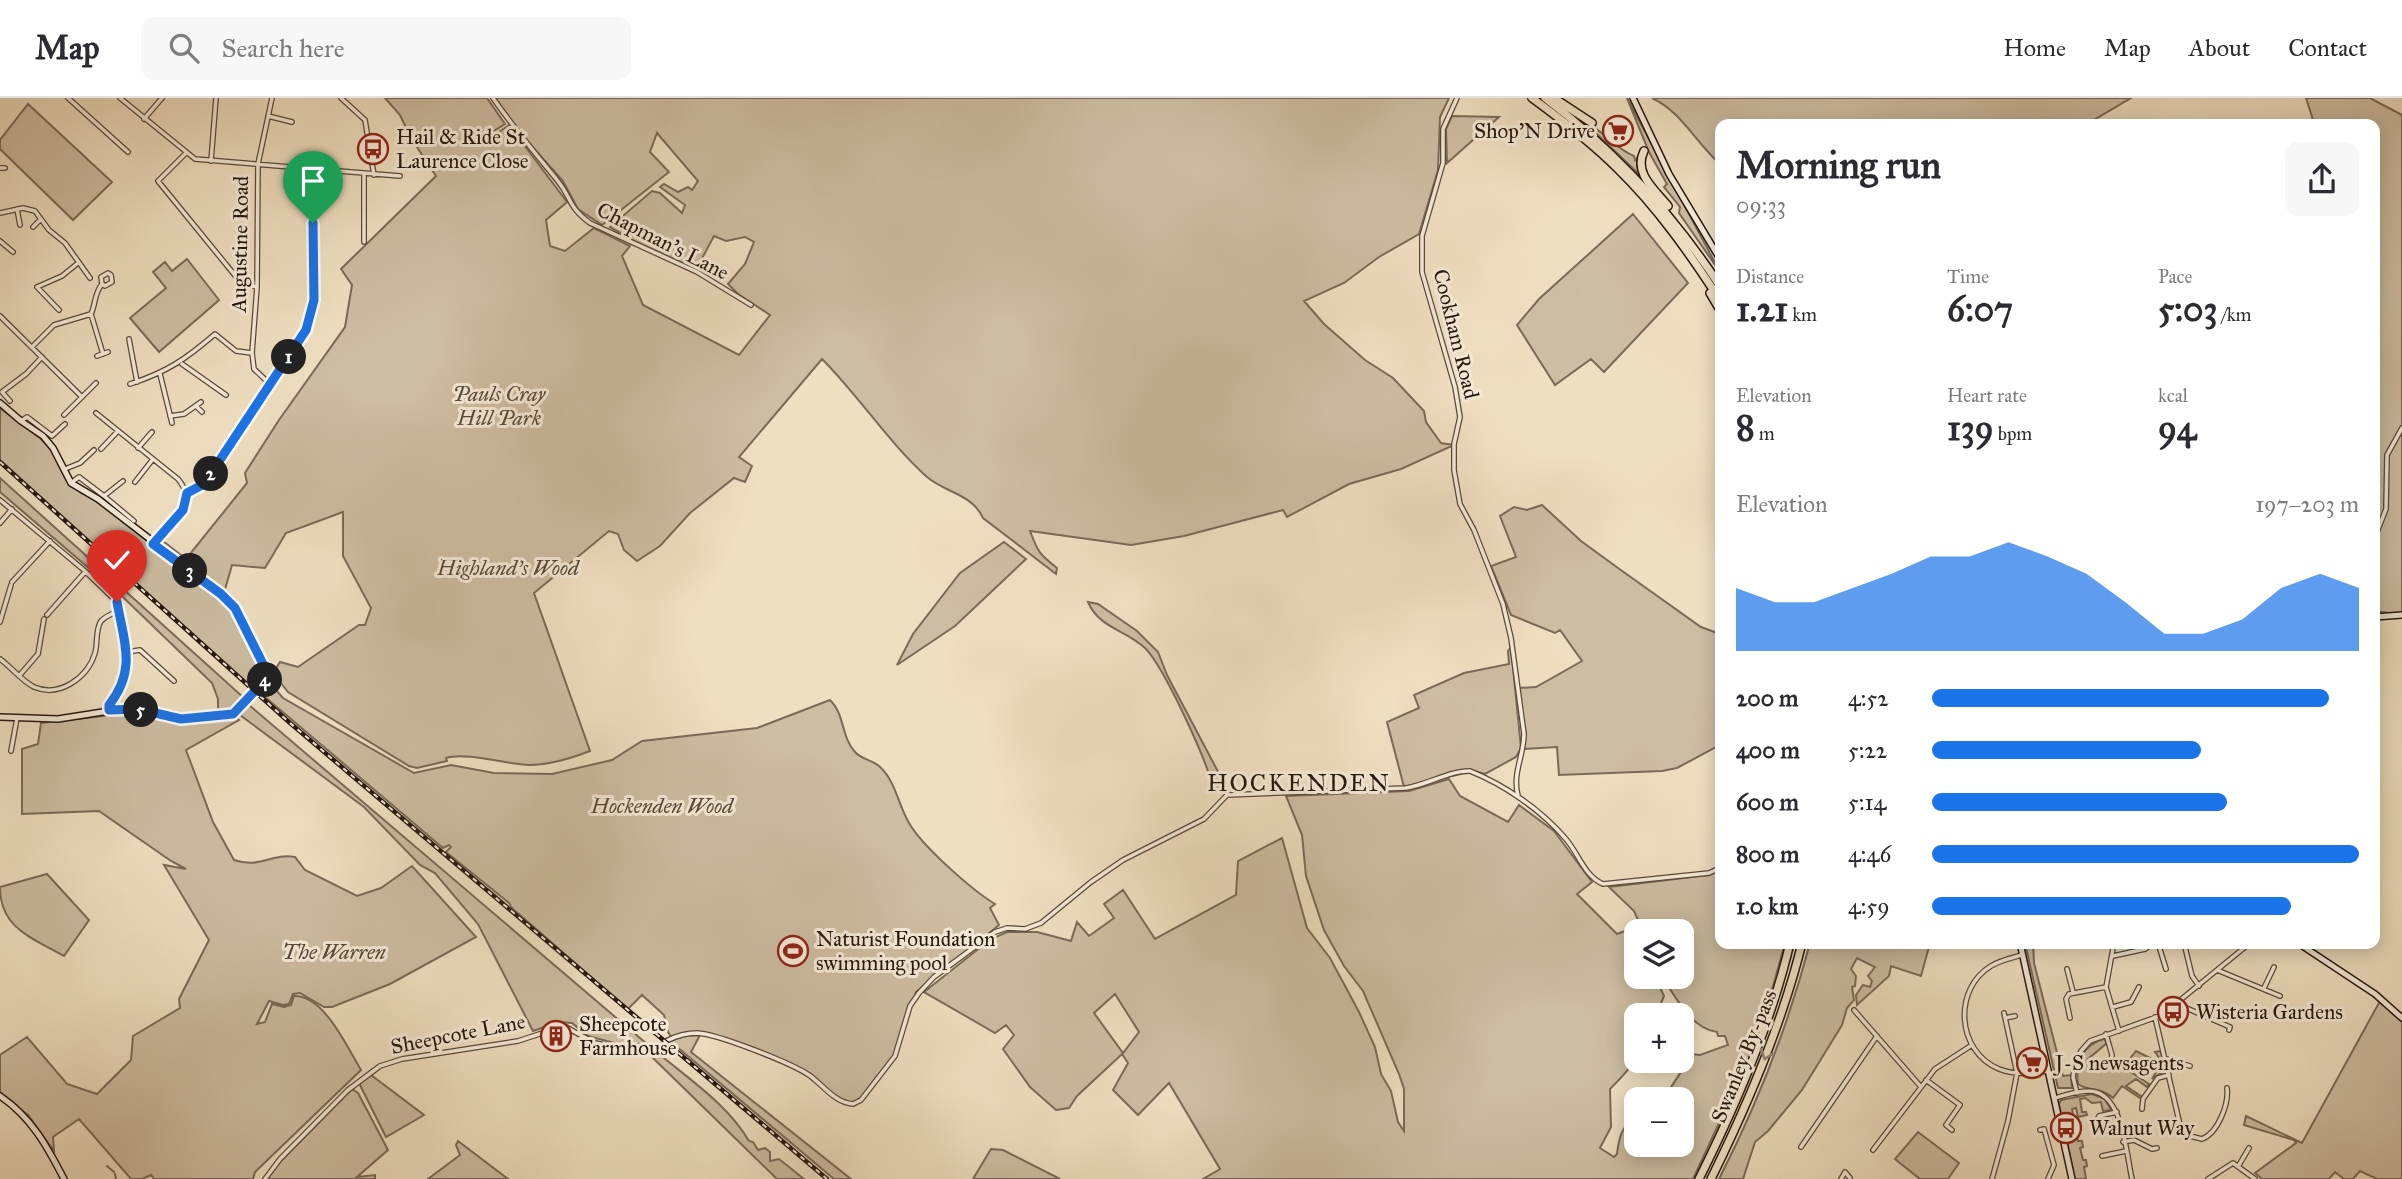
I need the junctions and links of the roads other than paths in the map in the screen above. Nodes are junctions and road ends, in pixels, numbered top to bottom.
1 (68, 98) edge
2 (120, 98) edge
3 (162, 98) edge
4 (216, 98) edge
5 (272, 98) edge
6 (341, 98) edge
7 (492, 98) edge
8 (1457, 98) edge
9 (1531, 98) edge
10 (1545, 98) edge
11 (1554, 98) edge
12 (1633, 98) edge
13 (268, 116) junction
14 (144, 119) junction
15 (292, 122) dead end
16 (1592, 123) dead end
17 (1644, 151) dead end
18 (128, 152) dead end
19 (186, 153) junction
20 (211, 161) junction
21 (258, 164) junction
22 (312, 169) junction
23 (364, 174) junction
24 (374, 175) junction
25 (400, 176) dead end
26 (17, 209) junction
27 (0, 213) edge
28 (41, 219) junction
29 (20, 225) dead end
30 (33, 227) dead end
31 (0, 241) edge
32 (363, 242) dead end
33 (1695, 248) junction
34 (1715, 251) edge
35 (13, 252) dead end
36 (78, 263) junction
37 (1696, 264) junction
38 (90, 278) dead end
39 (1715, 278) edge
40 (102, 284) dead end
41 (257, 287) junction
42 (1715, 292) edge
43 (1715, 300) edge
44 (751, 305) dead end
45 (59, 310) dead end
46 (91, 314) junction
47 (0, 316) edge
48 (221, 329) dead end
49 (215, 334) junction
50 (129, 339) dead end
51 (32, 347) junction
52 (253, 353) junction
53 (97, 356) dead end
54 (42, 357) junction
55 (181, 363) junction
56 (160, 374) junction
57 (137, 382) junction
58 (96, 383) dead end
59 (130, 384) dead end
60 (271, 385) junction
61 (226, 387) dead end
62 (82, 397) junction
63 (10, 401) dead end
64 (201, 402) dead end
65 (0, 403) edge
66 (197, 407) junction
67 (96, 412) dead end
68 (202, 412) dead end
69 (64, 415) dead end
70 (170, 416) junction
71 (20, 422) junction
72 (65, 424) dead end
73 (172, 424) dead end
74 (2402, 428) edge
75 (118, 431) junction
76 (152, 432) dead end
77 (138, 448) junction
78 (101, 449) dead end
79 (94, 450) dead end
80 (153, 459) junction
81 (63, 470) junction
82 (123, 481) dead end
83 (135, 482) dead end
84 (71, 483) junction
85 (187, 493) junction
86 (104, 496) junction
87 (0, 500) edge
88 (12, 509) junction
89 (134, 521) dead end
90 (0, 523) edge
91 (2380, 524) edge
92 (50, 541) junction
93 (153, 544) junction
94 (85, 571) junction
95 (118, 609) junction
96 (2402, 615) edge
97 (2380, 617) edge
98 (0, 622) edge
99 (127, 652) junction
100 (0, 659) edge
101 (19, 676) junction
102 (174, 681) dead end
103 (109, 710) junction
104 (0, 717) edge
105 (17, 718) junction
106 (12, 751) dead end
107 (1514, 781) junction
108 (1505, 789) junction
109 (1519, 798) junction
110 (1715, 870) edge
111 (1789, 949) edge
112 (1801, 949) edge
113 (2021, 949) edge
114 (2114, 949) edge
115 (2145, 949) edge
116 (2158, 949) edge
117 (2185, 949) edge
118 (2243, 949) edge
119 (2307, 949) edge
120 (2022, 955) junction
121 (2113, 956) junction
122 (2274, 967) dead end
123 (2067, 969) dead end
124 (2166, 969) dead end
125 (2217, 970) junction
126 (2106, 986) junction
127 (2199, 986) junction
128 (2139, 987) dead end
129 (2264, 988) junction
130 (2073, 992) junction
131 (2280, 996) dead end
132 (2177, 1004) junction
133 (2113, 1007) junction
134 (1854, 1010) dead end
135 (2015, 1016) dead end
136 (2155, 1017) junction
137 (2070, 1018) dead end
138 (2402, 1018) edge
139 (2229, 1030) dead end
140 (2119, 1031) junction
141 (2106, 1034) junction
142 (1877, 1036) junction
143 (666, 1041) tunnel mouth
144 (1972, 1045) junction
145 (655, 1047) tunnel mouth
146 (2167, 1059) junction
147 (2110, 1066) dead end
148 (2190, 1066) dead end
149 (2048, 1071) junction
150 (2017, 1073) junction
151 (2169, 1075) junction
152 (1926, 1080) junction
153 (1922, 1087) junction
154 (2227, 1088) dead end
155 (2077, 1093) junction
156 (0, 1096) edge
157 (2055, 1098) junction
158 (2142, 1109) dead end
159 (2117, 1112) junction
160 (2097, 1120) dead end
161 (1952, 1130) dead end
162 (2040, 1130) dead end
163 (2123, 1142) junction
164 (1801, 1147) dead end
165 (2157, 1148) dead end
166 (2249, 1148) dead end
167 (1874, 1150) dead end
168 (2126, 1151) junction
169 (2102, 1156) dead end
170 (2239, 1166) junction
171 (64, 1179) edge
172 (265, 1179) edge
173 (1699, 1179) edge
174 (1711, 1179) edge
175 (1841, 1179) edge
176 (1851, 1179) edge
177 (1992, 1179) edge
178 (2048, 1179) edge
179 (2072, 1179) edge
180 (2132, 1179) edge
181 (2207, 1179) edge
182 (2255, 1179) edge

1 - 18 street
2 - 14 street
3 - 14 street
4 - 20 street
5 - 13 street, Augustine Road
6 - 24 street
7 - 44 street, Chapman's Lane
8 - 107 street, Cookham Road
9 - 37 highway
10 - 33 highway
11 - 16 highway
12 - 34 street
13 - 15 street
13 - 21 street, Augustine Road
14 - 19 street
17 - 33 highway
19 - 20 street
19 - 41 street
20 - 21 street
21 - 22 street
21 - 41 street, Augustine Road
22 - 23 street
22 - 60 street
23 - 24 street
23 - 32 street
24 - 25 street
26 - 27 street
26 - 28 street
26 - 29 street
28 - 30 street
28 - 36 street
31 - 35 street
33 - 39 highway
36 - 38 street
36 - 45 street
37 - 42 highway
37 - 43 highway
40 - 46 street
41 - 52 street, Augustine Road
46 - 51 street
46 - 53 street
47 - 51 street
48 - 49 street
49 - 52 street
49 - 55 street
50 - 57 street
51 - 54 street
52 - 60 street
54 - 62 street
54 - 63 street
55 - 56 street
55 - 61 street
56 - 57 street
56 - 70 street
57 - 59 street
58 - 62 street
60 - 85 street
62 - 69 street
64 - 66 street
65 - 71 street
66 - 68 street
66 - 70 street
67 - 75 street
70 - 73 street
71 - 72 street
71 - 81 street
74 - 91 street
75 - 77 street
75 - 78 street
76 - 77 street
77 - 80 street
79 - 81 street
80 - 83 street
80 - 85 street
81 - 84 street
82 - 86 street
84 - 86 street
84 - 93 street
85 - 93 street
86 - 89 street
87 - 88 street
88 - 90 street
88 - 92 street
92 - 94 street
92 - 98 street
93 - 103 street, bridge
94 - 95 street
94 - 101 street
95 - 99 street
95 - 101 street
96 - 97 street
99 - 102 street
99 - 103 street
100 - 101 street
103 - 105 street
104 - 105 street
105 - 106 street
107 - 108 street
107 - 109 street
108 - 109 street
108 - 143 street
109 - 110 street
111 - 173 highway, Swanley By-pass
112 -> 174 highway, Swanley By-pass
113 - 120 street
114 - 121 street
115 - 121 street
116 - 124 street
117 - 127 street
118 - 125 street
119 - 138 street
120 - 144 street
120 - 149 street
121 - 126 street
122 - 129 street
123 - 130 street
125 - 127 street
125 - 129 street
126 - 130 street
126 - 133 street
127 - 132 street
128 - 133 street
129 - 131 street
130 - 137 street
132 - 136 street
132 - 139 street
133 - 140 street
134 - 142 street
135 - 150 street
136 - 140 street
136 - 146 street
140 - 141 street
141 - 147 street
141 - 155 street
142 - 153 street
142 - 164 street
144 - 150 street
144 - 152 street
145 - 172 street, Sheepcote Lane
146 - 148 street
146 - 151 street
149 - 150 street
149 - 157 street
150 - 177 street
151 - 154 street
151 - 158 street
152 - 153 street
152 - 161 street
153 - 167 street
155 - 157 street
155 - 159 street
156 - 171 street
157 - 179 street
159 - 160 street
159 - 163 street
162 - 178 street
163 - 165 street
163 - 168 street
166 - 170 street
168 - 169 street
168 - 180 street
170 - 181 street
170 - 182 street
175 - 176 street
175 - 176 street

